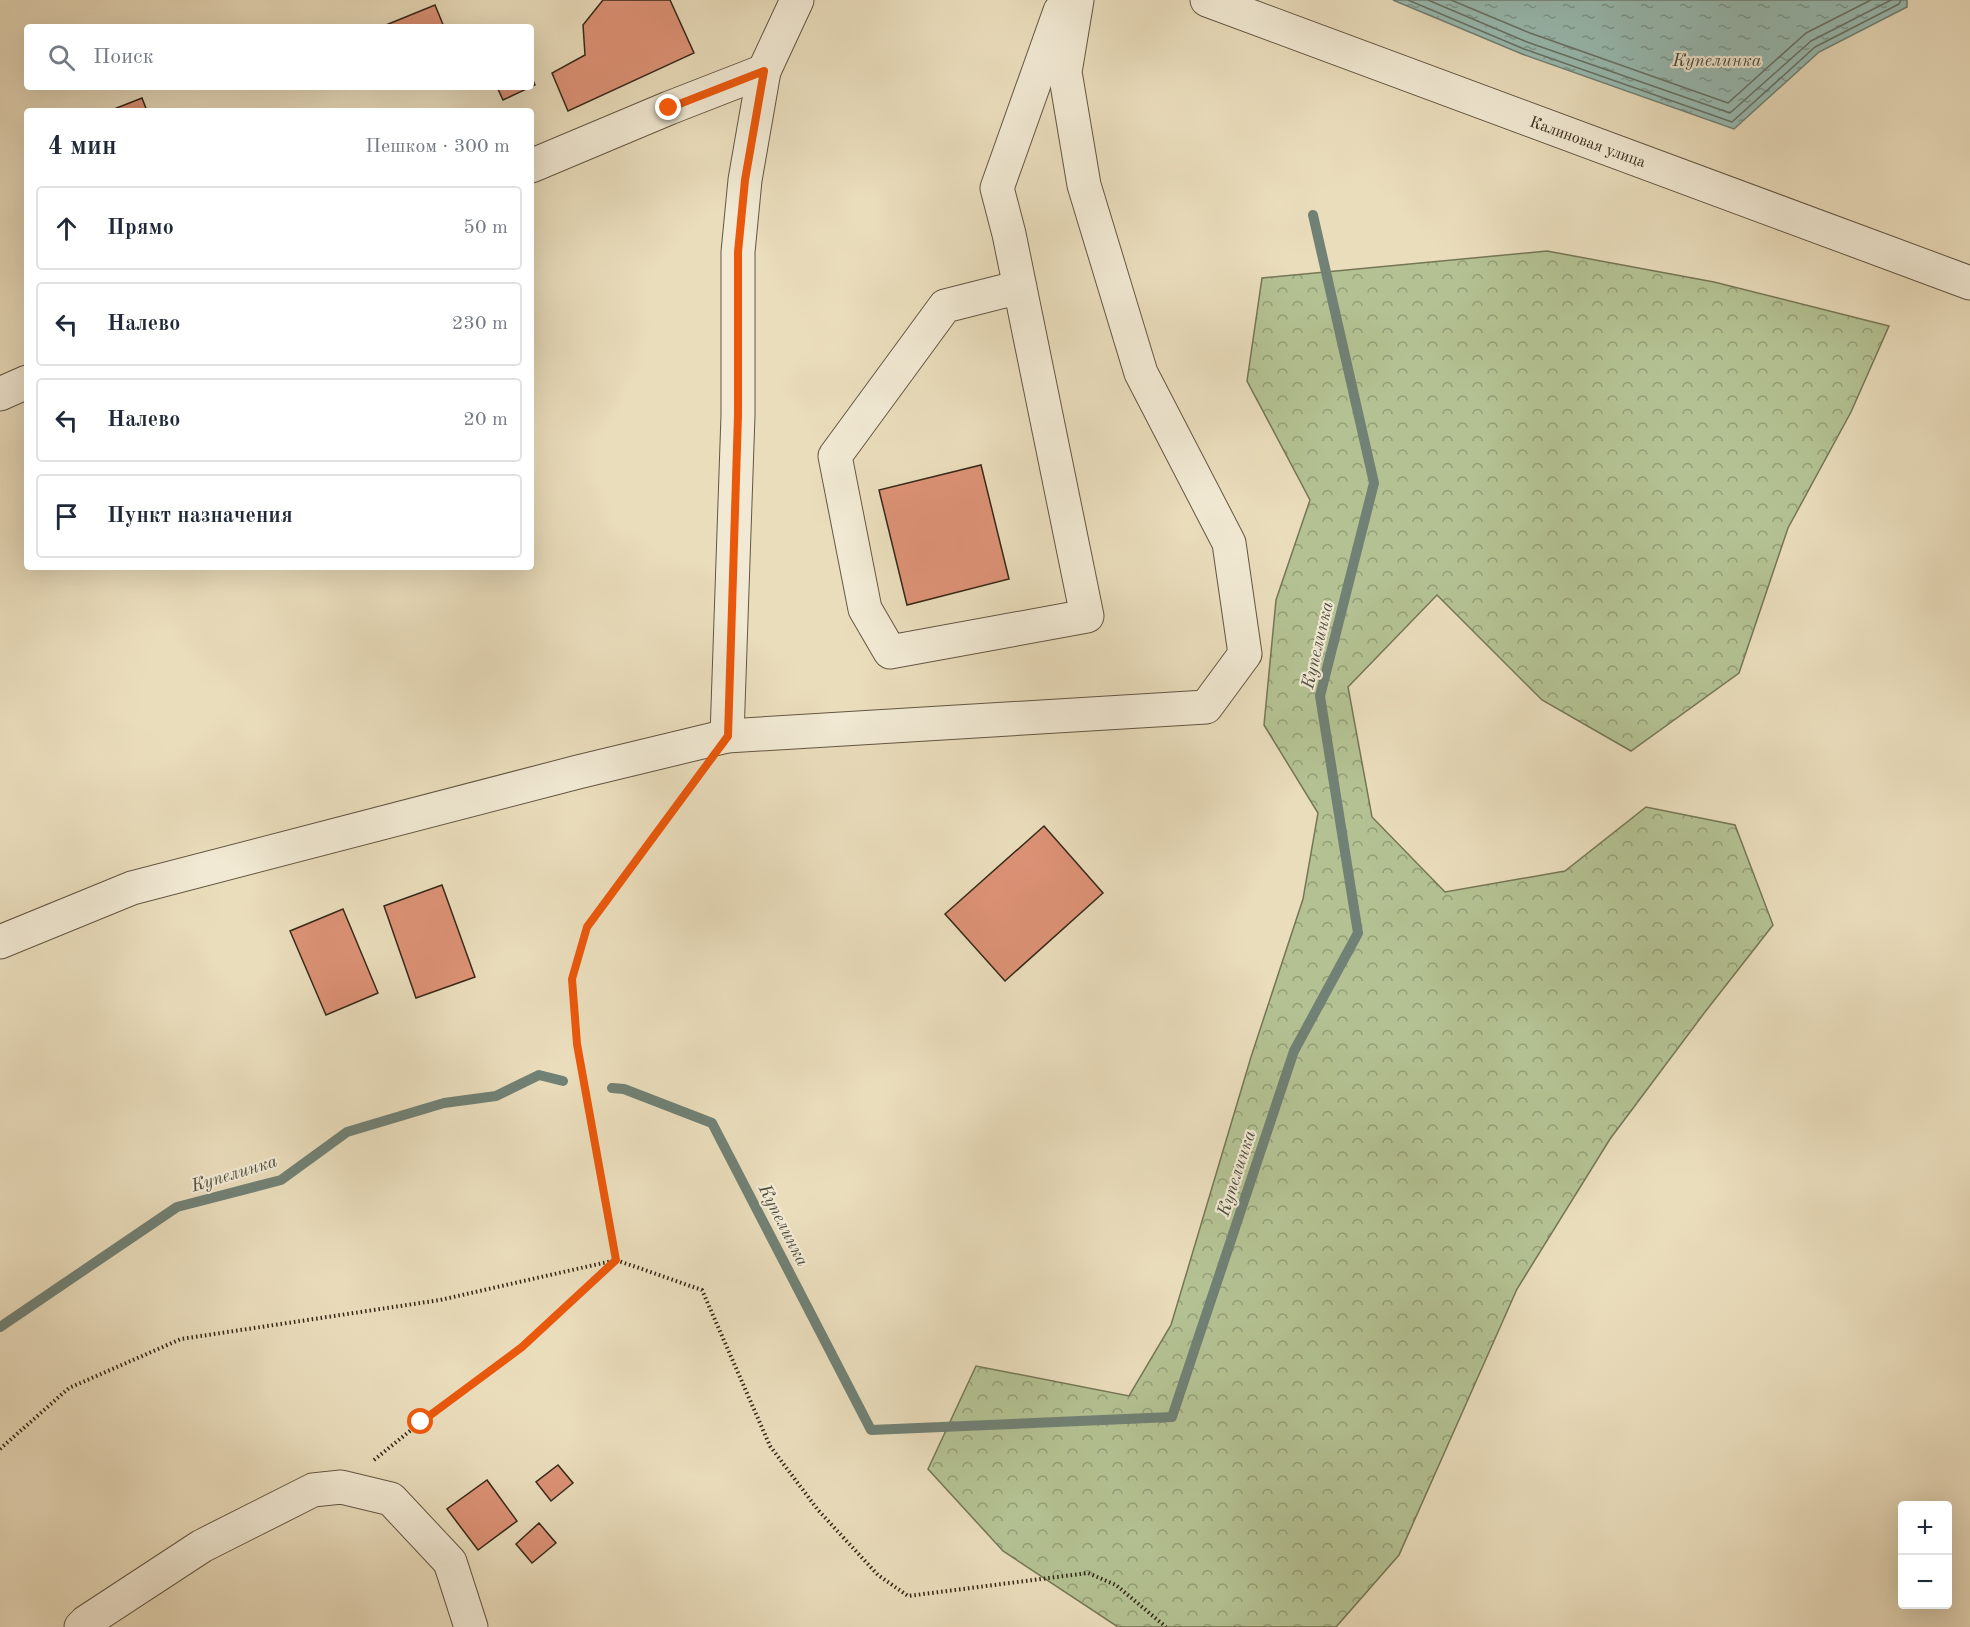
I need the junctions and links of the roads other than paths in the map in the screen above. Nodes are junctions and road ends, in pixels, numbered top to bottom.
1 (797, 0) edge
2 (1065, 0) edge
3 (1077, 0) edge
4 (1206, 0) edge
5 (764, 71) junction
6 (534, 165) edge
7 (1970, 283) edge
8 (1020, 287) junction
9 (24, 383) edge
10 (0, 394) edge
11 (728, 736) junction
12 (0, 942) edge
13 (81, 1627) edge
14 (471, 1627) edge

1 - 5 street
2 - 8 street
3 - 11 street
4 - 7 street, Калиновая улица
5 - 6 street
5 - 11 street
8 - 8 street
9 - 10 street
11 - 12 street
13 - 14 street

